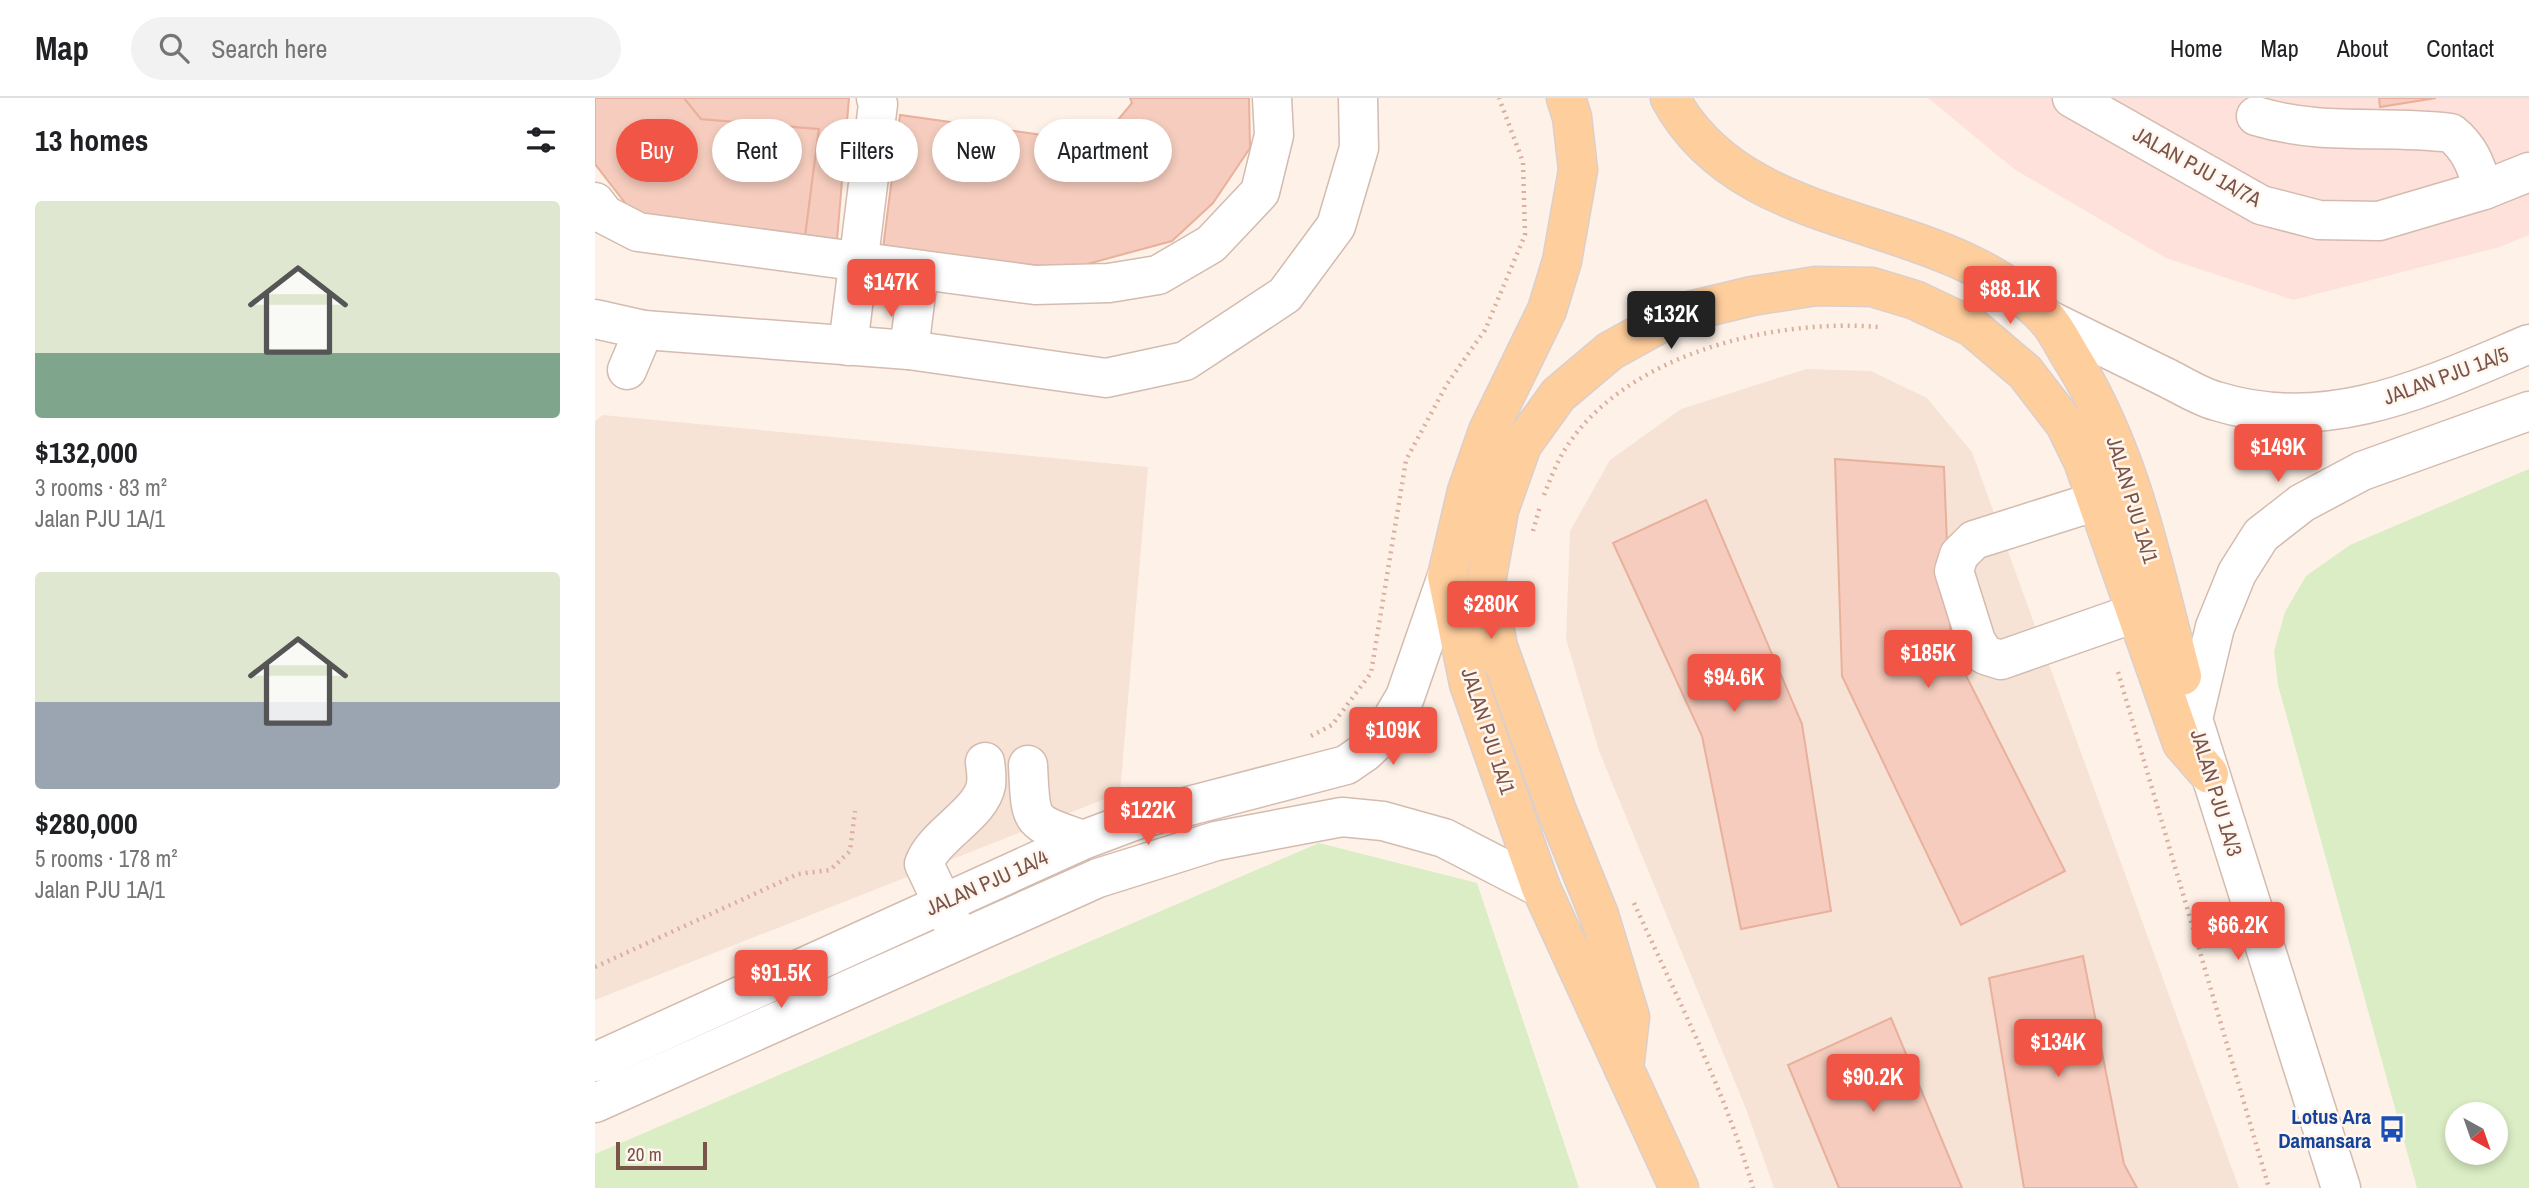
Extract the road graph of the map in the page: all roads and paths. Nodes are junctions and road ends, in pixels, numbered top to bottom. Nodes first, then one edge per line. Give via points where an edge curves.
1 (876, 98) edge
2 (1272, 98) edge
3 (1357, 98) edge
4 (1499, 98) edge
5 (1566, 98) edge
6 (1670, 98) edge
7 (2072, 98) edge
8 (2256, 116) dead end
9 (2529, 172) edge
10 (2484, 190) junction
11 (595, 202) edge
12 (861, 262) junction
13 (919, 270) junction
14 (595, 319) edge
15 (2047, 319) junction
16 (1889, 328) dead end
17 (645, 330) junction
18 (2529, 344) edge
19 (848, 346) junction
20 (909, 350) junction
21 (627, 370) dead end
22 (2529, 411) edge
23 (2097, 501) junction
24 (1531, 537) dead end
25 (1447, 576) junction
26 (2120, 619) junction
27 (2193, 719) junction
28 (1301, 742) dead end
29 (985, 762) dead end
30 (1028, 765) dead end
31 (2209, 774) junction
32 (1199, 805) junction
33 (855, 811) dead end
34 (1083, 841) junction
35 (1216, 841) junction
36 (1541, 888) junction
37 (1629, 894) dead end
38 (942, 903) junction
39 (961, 939) junction
40 (595, 967) edge
41 (595, 1062) edge
42 (1624, 1069) junction
43 (595, 1103) edge
44 (1679, 1188) edge
45 (1753, 1188) edge
46 (2269, 1188) edge
47 (2341, 1188) edge

1 - 12 street
2 - 13 street via 1274,135 1260,192 1211,244 1158,275 1109,283 1035,285
3 - 20 street via 1359,148 1336,226 1285,295 1185,361 1106,378
4 - 28 path via 1523,162 1525,235 1485,330 1447,384 1405,460 1371,673 1332,725
5 - 25 main road, JALAN PJU 1A/1 via 1577,170 1562,261 1548,310 1488,431 1467,491
6 - 15 main road, JALAN PJU 1A/1 via 1705,143 1730,165 1783,196 1976,266 2008,285
7 - 10 street, JALAN PJU 1A/7A via 2261,205 2319,220 2379,221
8 - 10 street via 2329,131 2451,133 2473,157
9 - 10 street, JALAN PJU 1A/7A
11 - 12 street via 605,215 638,232
12 - 13 street
12 - 19 street
13 - 20 street
14 - 17 street
15 - 18 street, JALAN PJU 1A/5 via 2213,401 2264,413 2318,414 2362,406 2420,389
15 - 27 main road, JALAN PJU 1A/1 via 2096,398 2123,458
16 - 24 path via 1844,324 1746,336 1645,376 1601,408 1565,450 1541,499
17 - 19 street
17 - 21 street
19 - 20 street
22 - 27 street via 2362,471 2302,503 2261,535 2237,573 2215,627
23 - 26 main road
23 - 26 street via 1973,540 1959,555 1954,571 1976,641 1985,655 2001,660
23 - 42 main road via 2065,424 2025,372 1972,327 1915,300 1872,287 1816,286 1677,314 1611,351 1558,395 1522,445 1499,510 1486,582 1498,647 1599,915 1630,1017
25 - 32 street, JALAN PJU 1A/4 via 1405,697 1382,736 1365,752 1346,765
25 - 36 main road, JALAN PJU 1A/1 via 1469,684
26 - 31 main road via 2182,743
26 - 46 path
27 - 31 street, JALAN PJU 1A/3
29 - 38 street via 986,787 928,853 924,864
30 - 34 street via 1031,810 1037,819 1044,828
31 - 47 street, JALAN PJU 1A/3
32 - 34 street, JALAN PJU 1A/4 via 1139,818
32 - 35 street
33 - 40 path via 850,851 831,870 798,874
34 - 38 street, JALAN PJU 1A/4
35 - 36 street, JALAN PJU 1A/4 via 1342,817 1383,821 1444,838
35 - 39 street, JALAN PJU 1A/4 via 1098,878
36 - 42 main road, JALAN PJU 1A/1
37 - 45 path via 1690,1028
38 - 39 street
38 - 41 street, JALAN PJU 1A/4
39 - 43 street, JALAN PJU 1A/4
42 - 44 main road, JALAN PJU 1A/1

